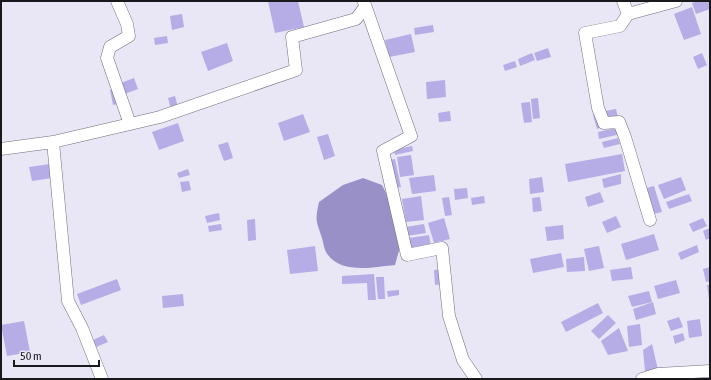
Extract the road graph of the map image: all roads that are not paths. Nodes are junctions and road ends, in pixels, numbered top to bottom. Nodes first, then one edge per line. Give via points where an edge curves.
1 (117, 1) edge
2 (622, 1) edge
3 (676, 1) edge
4 (365, 4) edge
5 (628, 14) junction
6 (130, 124) junction
7 (53, 142) junction
8 (1, 149) edge
9 (650, 220) dead end
10 (710, 371) edge
11 (659, 377) edge
12 (102, 379) edge
13 (476, 379) edge
14 (642, 379) edge

1 - 6 street via 129,36 110,47 107,58
2 - 5 street
3 - 5 street
4 - 6 street via 356,19 292,37 296,70 160,117
4 - 13 street via 411,136 383,151 407,254 442,248 449,316 462,360
5 - 9 street via 620,26 585,32 598,108 604,122 619,122
6 - 7 street
7 - 8 street
7 - 12 street via 68,301 82,328
10 - 11 street
11 - 14 street

